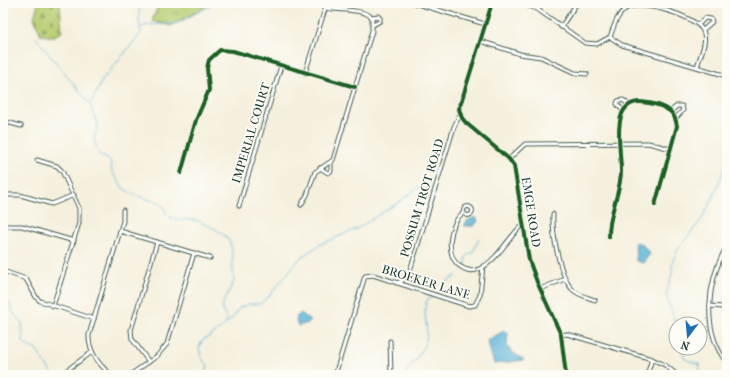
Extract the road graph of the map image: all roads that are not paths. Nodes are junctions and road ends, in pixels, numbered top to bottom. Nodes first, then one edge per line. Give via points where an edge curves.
1 (327, 3) edge
2 (414, 3) edge
3 (492, 3) edge
4 (519, 3) edge
5 (533, 3) edge
6 (577, 3) edge
7 (626, 3) edge
8 (635, 4) edge
9 (532, 7) junction
10 (326, 8) junction
11 (627, 8) junction
12 (372, 17) junction
13 (485, 24) junction
14 (699, 24) junction
15 (373, 26) junction
16 (561, 26) junction
17 (703, 30) junction
18 (610, 36) junction
19 (480, 41) junction
20 (281, 66) junction
21 (696, 67) junction
22 (305, 73) junction
23 (587, 74) dead end
24 (727, 76) edge
25 (355, 87) junction
26 (629, 105) junction
27 (623, 111) junction
28 (670, 111) junction
29 (460, 114) junction
30 (676, 118) junction
31 (3, 121) edge
32 (7, 122) junction
33 (21, 126) dead end
34 (3, 136) edge
35 (620, 143) junction
36 (671, 149) junction
37 (509, 159) junction
38 (37, 160) dead end
39 (330, 163) junction
40 (320, 168) junction
41 (181, 173) dead end
42 (3, 195) edge
43 (74, 195) junction
44 (655, 204) dead end
45 (301, 205) dead end
46 (239, 206) dead end
47 (123, 210) dead end
48 (463, 213) dead end
49 (554, 214) dead end
50 (522, 225) junction
51 (3, 226) edge
52 (120, 231) junction
53 (609, 237) dead end
54 (74, 241) junction
55 (157, 242) junction
56 (727, 246) edge
57 (194, 253) junction
58 (722, 257) junction
59 (210, 258) dead end
60 (727, 258) edge
61 (484, 266) junction
62 (3, 271) edge
63 (565, 278) junction
64 (397, 283) junction
65 (540, 289) junction
66 (595, 300) dead end
67 (727, 304) edge
68 (53, 306) junction
69 (710, 306) junction
70 (723, 307) junction
71 (727, 310) edge
72 (94, 319) junction
73 (561, 335) junction
74 (390, 341) dead end
75 (92, 352) junction
76 (652, 359) junction
77 (148, 362) junction
78 (727, 363) edge
79 (67, 370) dead end
80 (113, 375) edge
81 (130, 375) edge
82 (335, 375) edge
83 (391, 375) edge
84 (566, 375) edge
85 (647, 375) edge
86 (677, 375) edge

1 - 10 street
2 - 13 street
3 - 13 street
4 - 9 street
5 - 9 street
6 - 16 street
7 - 11 street
8 - 11 street
8 - 14 street via 691,18
9 - 16 street
10 - 12 street via 365,12
10 - 22 street
11 - 18 street via 618,17
12 - 15 street
12 - 15 street via 378,16 380,20
13 - 19 street
14 - 17 street
14 - 17 street via 705,18 711,19 712,22
15 - 25 street
16 - 18 street via 585,43 601,43
17 - 21 street via 704,42
18 - 21 street via 622,45
19 - 23 street via 520,54 541,57 575,73
19 - 29 street via 459,109
20 - 22 street
20 - 41 street via 233,51 220,50 211,57 206,68 209,90 196,120
20 - 46 street, IMPERIAL COURT
21 - 24 street
22 - 25 street
25 - 39 street via 336,153
26 - 27 street
26 - 27 street via 623,100 618,101
26 - 28 street via 642,102
27 - 35 street
28 - 30 street
28 - 30 street via 682,106 684,110
29 - 37 street via 466,123
29 - 64 street, POSSUM TROT ROAD via 409,274
30 - 36 street via 677,131
31 - 32 street
32 - 33 street
32 - 34 street
35 - 36 street via 648,143
35 - 37 street via 525,144
35 - 53 street via 620,184
36 - 44 street
37 - 50 street, EMGE ROAD via 515,172
38 - 43 street via 58,166
39 - 40 street
39 - 40 street via 331,171 328,173
40 - 45 street via 313,175 308,195
42 - 43 street via 20,195 52,204
43 - 54 street via 80,215
47 - 52 street
48 - 61 street via 454,229 450,254 454,262 465,270 474,271
49 - 63 street via 553,227
50 - 61 street
50 - 65 street, EMGE ROAD via 529,260
51 - 54 street via 22,226
52 - 55 street
52 - 72 street
54 - 68 street
55 - 57 street
55 - 77 street via 131,330 132,339
56 - 58 street
57 - 59 street
57 - 77 street via 167,344 163,351
58 - 60 street
58 - 69 street via 714,280
61 - 64 street, BROEKER LANE via 480,295 475,305 469,306
62 - 68 street via 26,279 38,300
63 - 65 street
63 - 66 street via 577,294
64 - 82 street, BROEKER LANE via 369,274 365,276
65 - 73 street, EMGE ROAD
67 - 70 street
68 - 72 street
69 - 70 street
69 - 78 street via 710,324 714,340
70 - 71 street
72 - 75 street via 89,335
73 - 76 street via 567,334
73 - 84 street, EMGE ROAD
74 - 83 street
75 - 79 street
75 - 80 street
76 - 85 street
76 - 86 street
77 - 81 street

